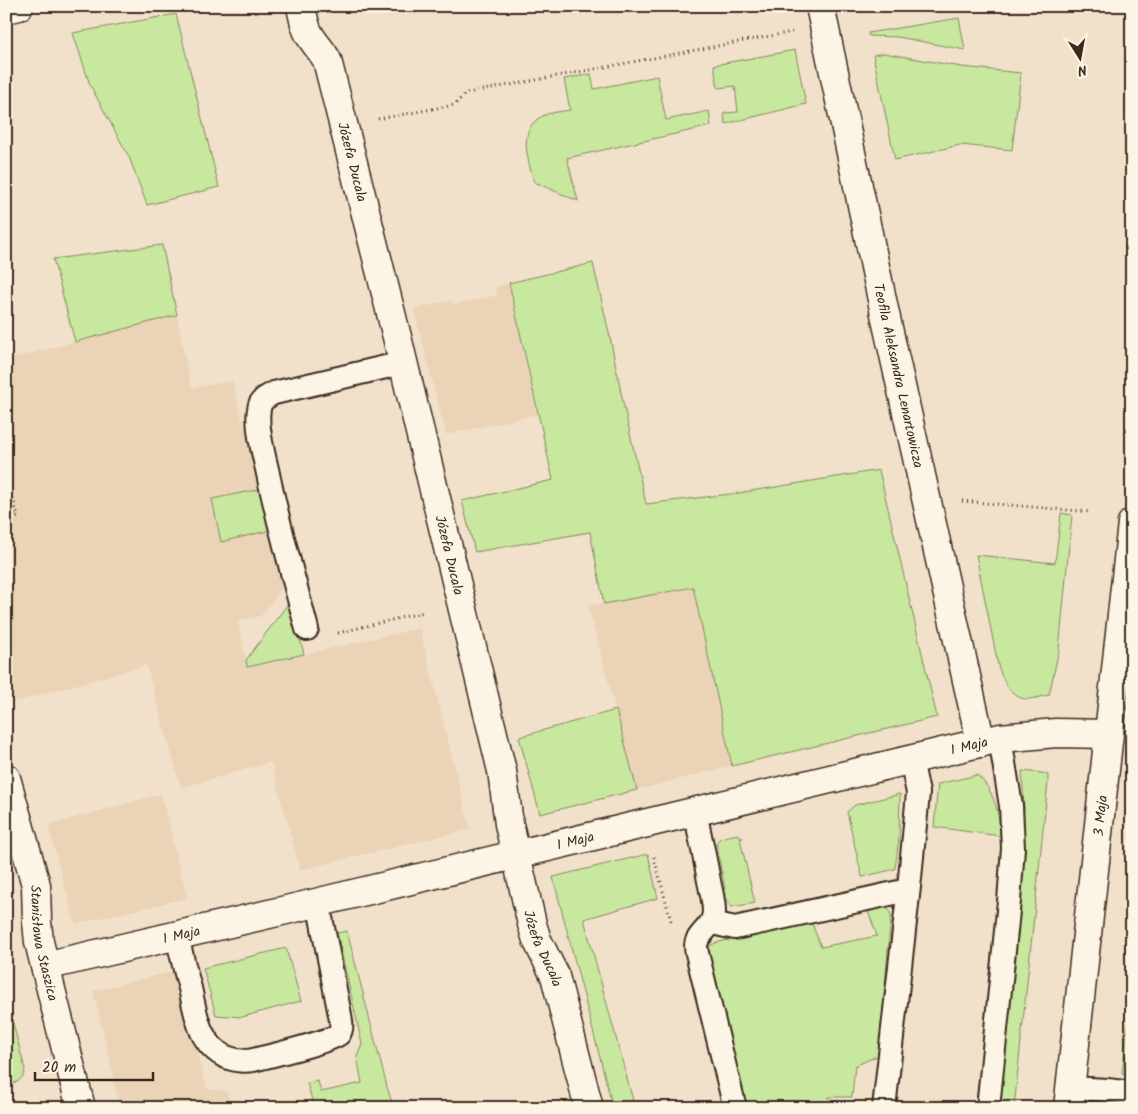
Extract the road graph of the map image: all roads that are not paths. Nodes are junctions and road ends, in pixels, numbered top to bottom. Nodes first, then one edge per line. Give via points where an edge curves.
1 (19, 6) edge
2 (301, 6) edge
3 (820, 6) edge
4 (6, 9) edge
5 (403, 363) junction
6 (1132, 523) edge
7 (306, 629) dead end
8 (1108, 734) junction
9 (990, 740) junction
10 (911, 760) junction
11 (6, 778) edge
12 (695, 812) junction
13 (516, 854) junction
14 (908, 890) junction
15 (318, 902) junction
16 (712, 920) junction
17 (177, 935) junction
18 (45, 966) junction
19 (1132, 1093) edge
20 (1070, 1098) edge
21 (81, 1108) edge
22 (589, 1108) edge
23 (735, 1108) edge
24 (884, 1108) edge
25 (988, 1108) edge

1 - 4 street
2 - 5 street, Józefa Ducala via 308,33 327,60
3 - 9 street, Teofila Aleksandra Lenartowicza via 888,328
5 - 7 lane via 274,393 260,405 260,432 266,467
5 - 13 street, Józefa Ducala via 502,772
6 - 8 street, 3 Maja
8 - 9 street, 1 Maja via 1056,733
8 - 20 street, 3 Maja
9 - 10 street, 1 Maja
9 - 25 lane via 1011,806 1014,848
10 - 12 street, 1 Maja
10 - 14 lane via 918,793
11 - 18 street, Stanisława Staszica via 36,885 39,942
12 - 13 street, 1 Maja
12 - 16 lane via 713,903
13 - 15 street, 1 Maja
13 - 22 street, Józefa Ducala via 534,932 555,976
14 - 16 lane via 735,928
14 - 24 lane
15 - 17 street, 1 Maja
15 - 17 lane via 341,1028 338,1034 327,1040 253,1060 242,1062 220,1054 203,1036
16 - 23 lane via 696,946
17 - 18 street, 1 Maja
18 - 21 street, Stanisława Staszica
19 - 20 lane via 1107,1090

